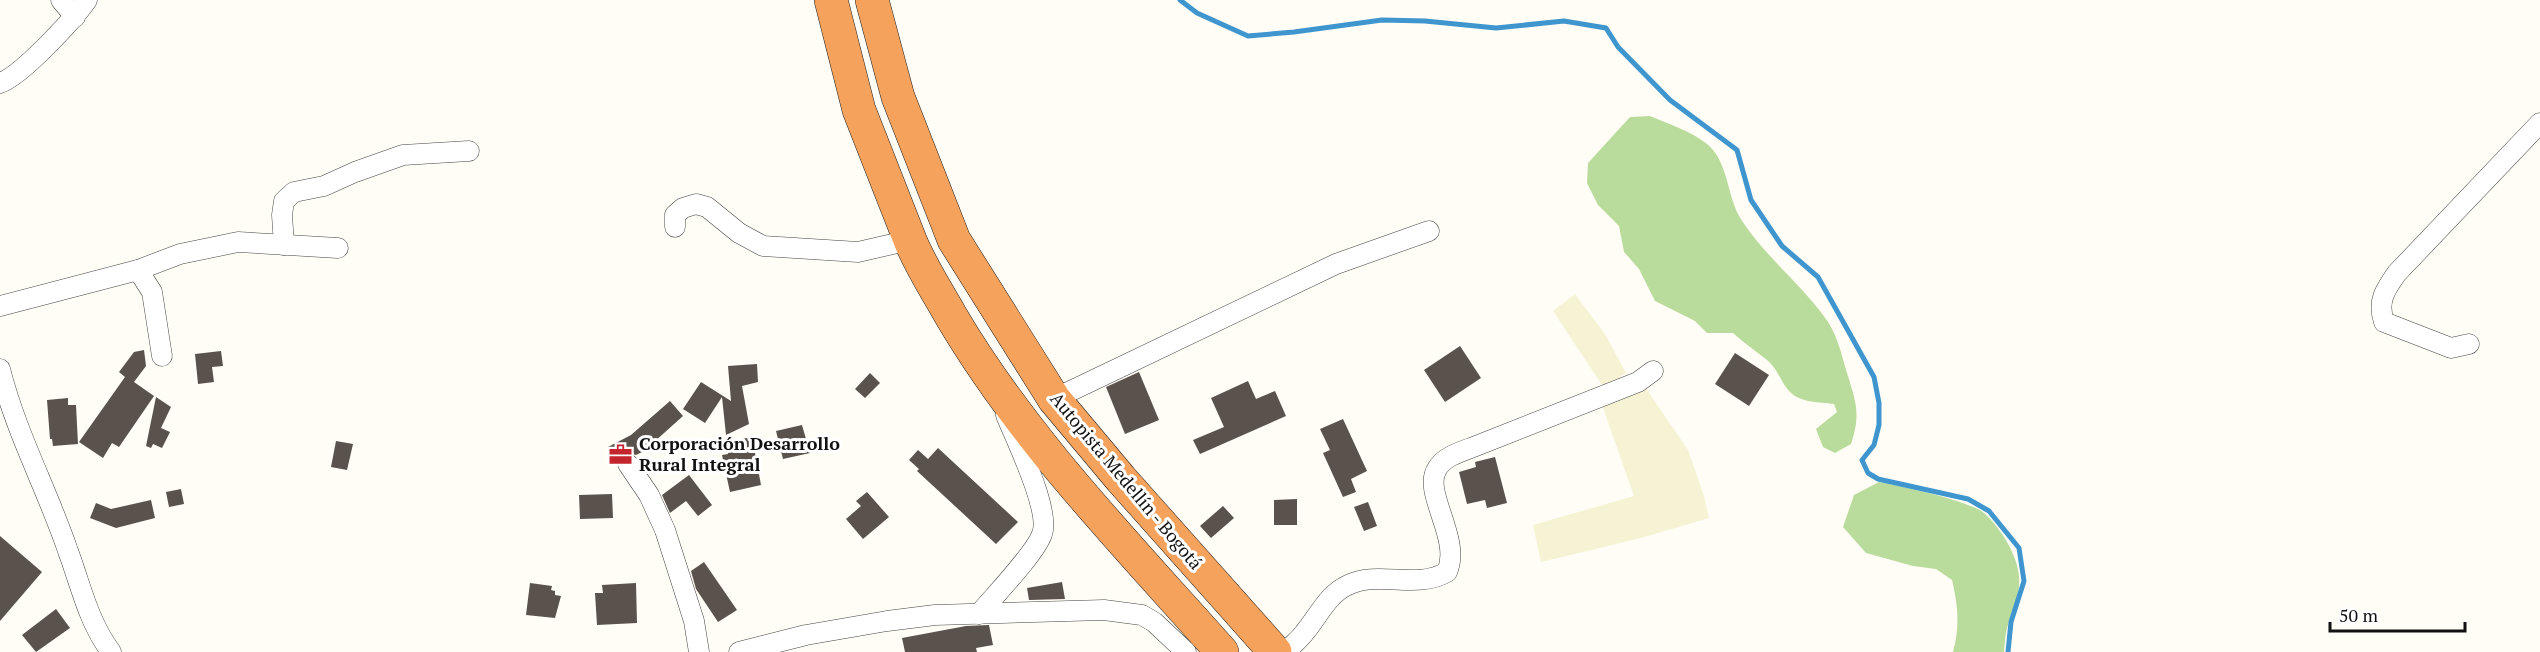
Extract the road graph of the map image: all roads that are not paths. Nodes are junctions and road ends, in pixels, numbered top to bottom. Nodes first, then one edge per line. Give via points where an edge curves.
1 (61, 0) edge
2 (87, 0) edge
3 (831, 0) edge
4 (872, 0) edge
5 (75, 17) junction
6 (0, 83) edge
7 (2540, 123) edge
8 (469, 151) dead end
9 (675, 227) dead end
10 (1429, 231) dead end
11 (910, 240) junction
12 (284, 245) junction
13 (338, 248) dead end
14 (138, 270) junction
15 (0, 306) edge
16 (2469, 344) dead end
17 (162, 356) dead end
18 (0, 369) edge
19 (1653, 371) dead end
20 (997, 388) junction
21 (1054, 399) junction
22 (628, 464) dead end
23 (979, 614) junction
24 (111, 652) edge
25 (699, 652) edge
26 (739, 652) edge
27 (1186, 652) edge
28 (1222, 652) edge
29 (1275, 652) edge
30 (1286, 652) edge

1 - 5 street
2 - 5 street
3 - 11 highway via 860,110
4 - 21 highway, Autopista Medellín - Bogotá via 898,97 954,240
5 - 6 street
7 - 16 street via 2397,273 2383,293 2380,309 2384,322 2451,348
8 - 12 street via 403,155 324,186 294,192 284,201
9 - 11 street via 675,215 696,204 707,207 739,233 763,246 858,252
10 - 21 street via 1336,264
11 - 20 highway via 970,349
12 - 13 street
12 - 14 street via 238,242 180,254
14 - 15 street
14 - 17 street via 152,292
18 - 24 street via 9,403 69,552 79,589
19 - 30 street via 1638,382 1440,464 1435,470 1434,488 1451,548 1448,572 1431,579 1363,580 1350,584 1330,598
20 - 23 street via 1045,526 1034,548
20 - 28 highway via 1061,468
21 - 29 highway, Autopista Medellín - Bogotá
22 - 25 street via 649,495 665,530 694,621
23 - 26 street via 864,624
23 - 27 street via 1125,611 1154,622

